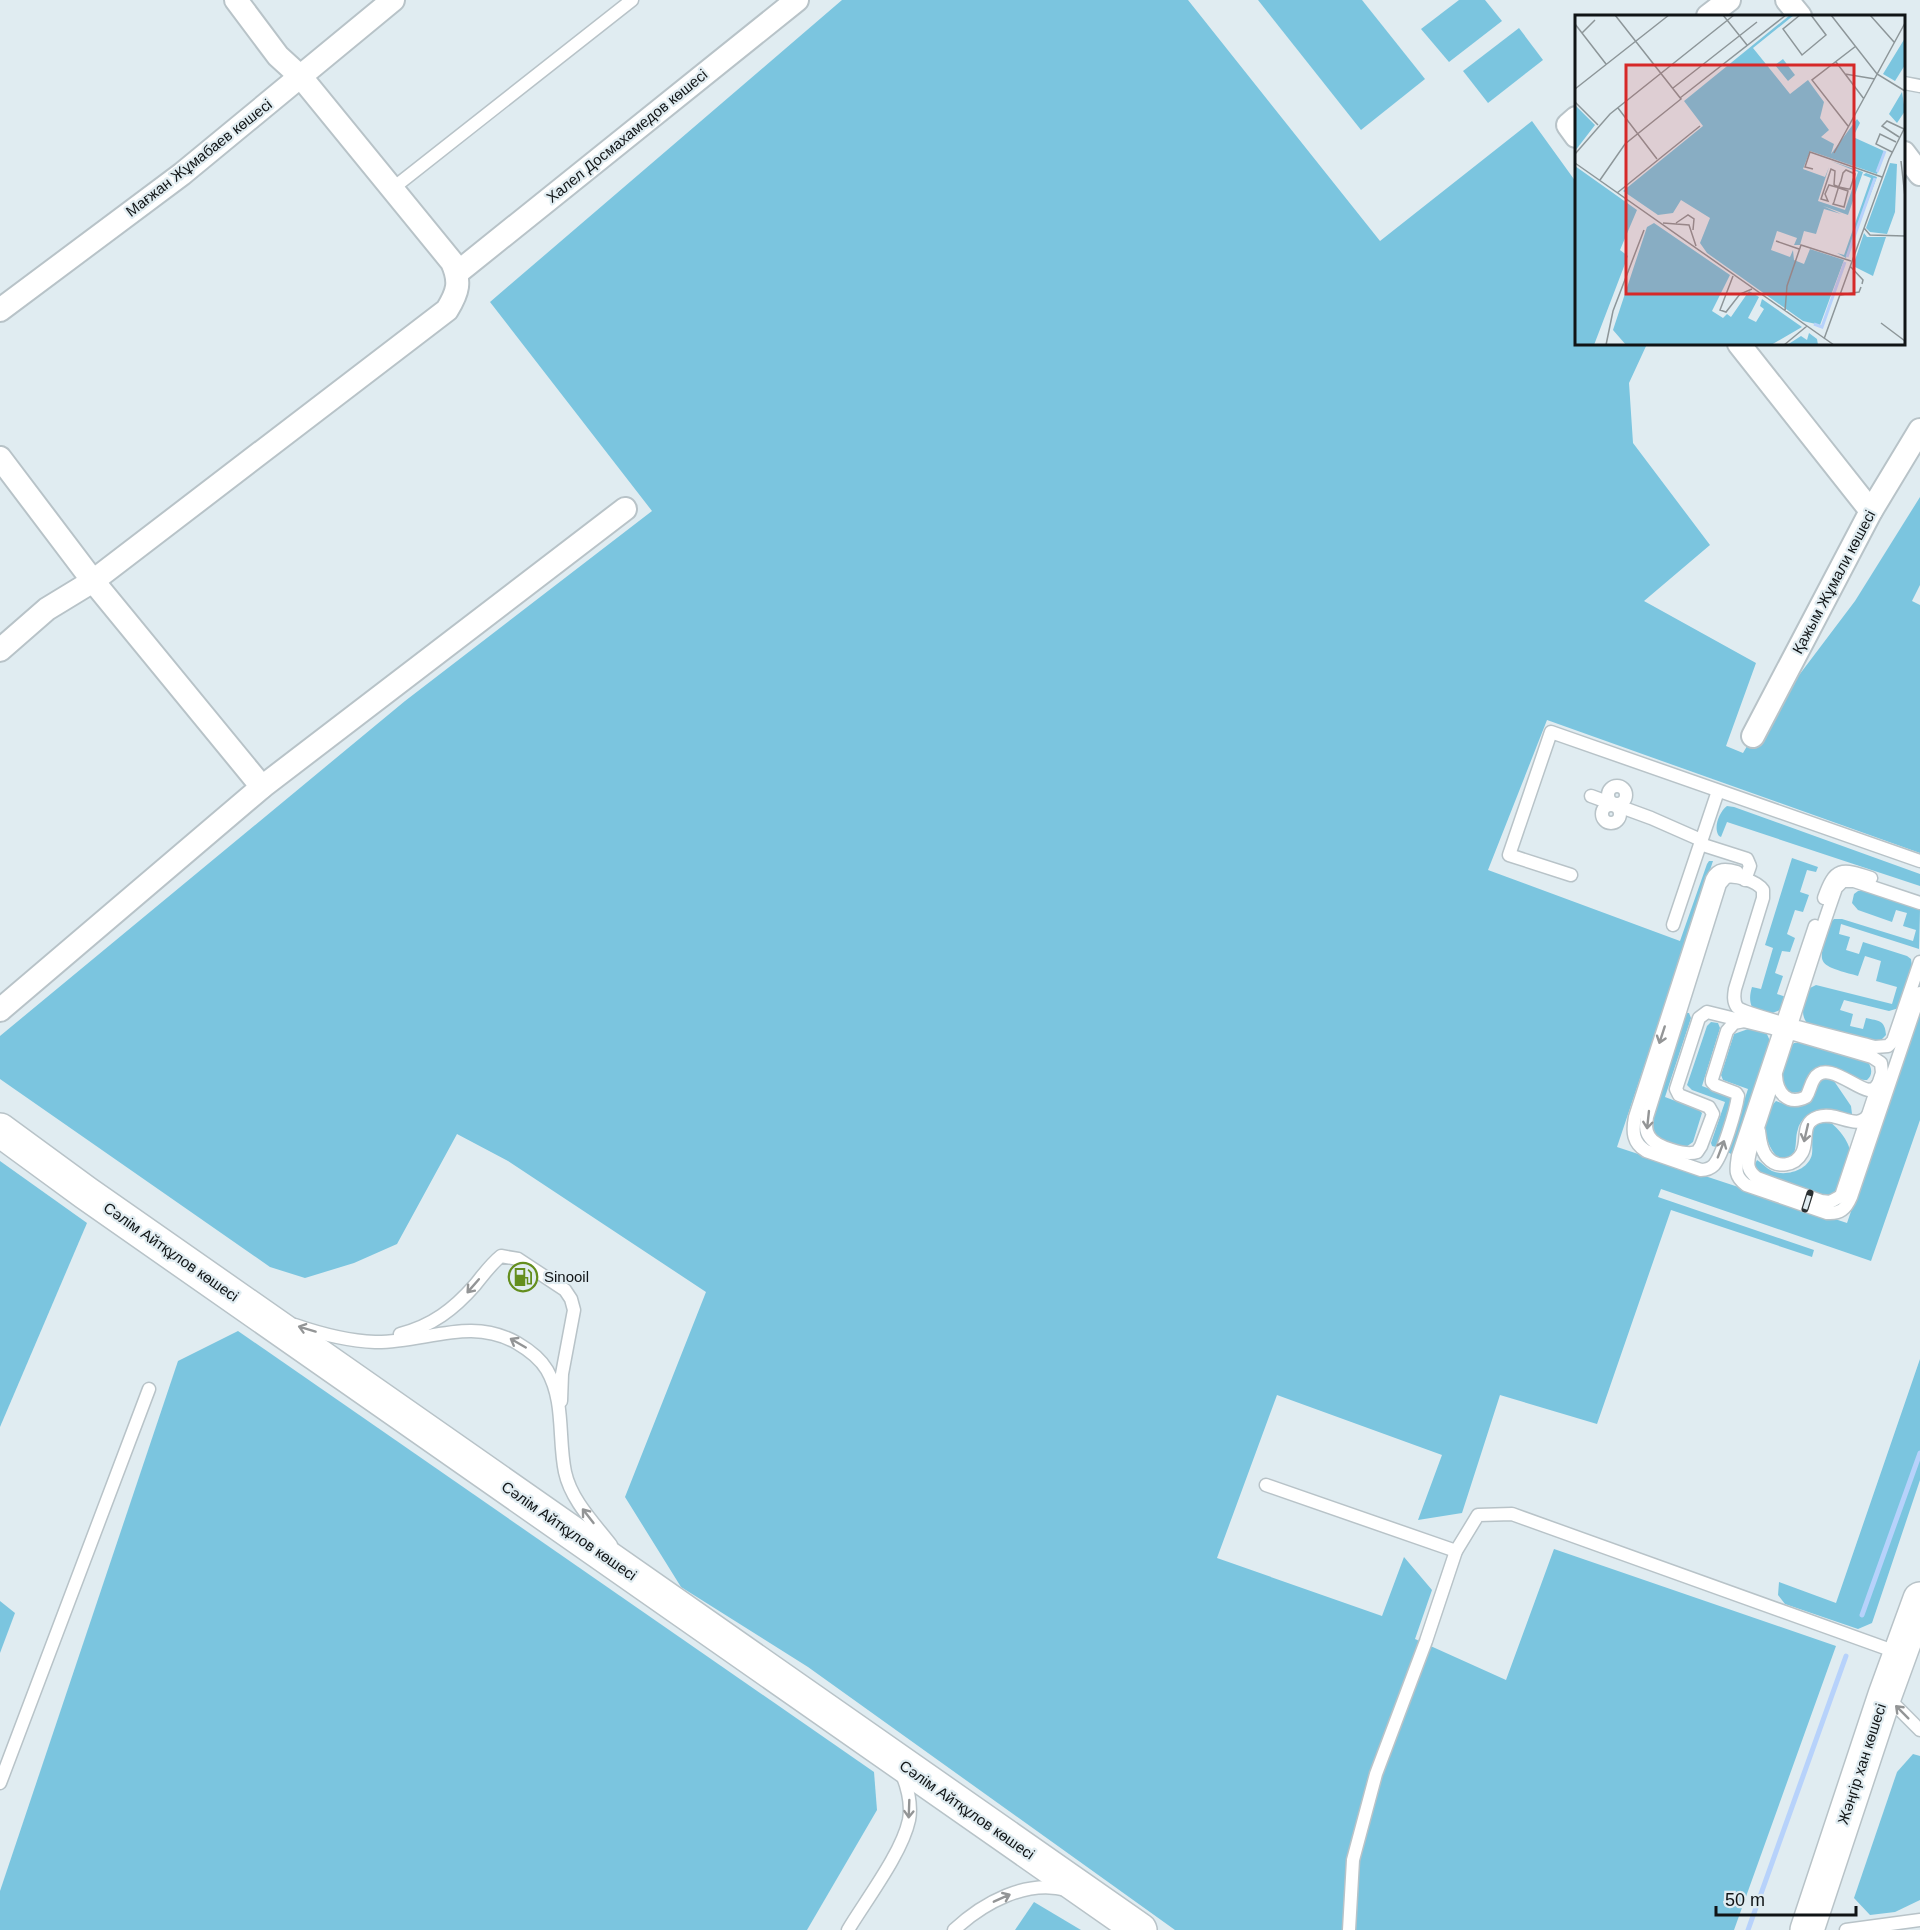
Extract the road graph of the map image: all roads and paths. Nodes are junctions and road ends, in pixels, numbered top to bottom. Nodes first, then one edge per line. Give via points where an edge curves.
1 (236, 0) edge
2 (393, 0) edge
3 (633, 0) edge
4 (797, 0) edge
5 (1729, 0) edge
6 (1787, 0) edge
7 (1708, 15) edge
8 (1799, 15) edge
9 (301, 77) junction
10 (1905, 83) edge
11 (1920, 86) edge
12 (1575, 119) edge
13 (1575, 135) edge
14 (1905, 154) edge
15 (1920, 174) edge
16 (392, 189) junction
17 (457, 273) junction
18 (0, 310) edge
19 (1740, 345) edge
20 (1920, 430) edge
21 (0, 458) edge
22 (625, 509) dead end
23 (1871, 511) junction
24 (93, 581) junction
25 (0, 650) edge
26 (1753, 736) dead end
27 (262, 787) junction
28 (1718, 791) junction
29 (1591, 796) dead end
30 (1701, 842) junction
31 (1920, 861) edge
32 (1572, 875) dead end
33 (1745, 878) junction
34 (1920, 895) edge
35 (1920, 903) edge
36 (1673, 925) dead end
37 (1920, 962) edge
38 (1920, 993) edge
39 (0, 1010) edge
40 (1747, 1017) junction
41 (1785, 1027) junction
42 (1777, 1069) junction
43 (1879, 1082) junction
44 (1869, 1113) junction
45 (1759, 1123) junction
46 (0, 1131) edge
47 (238, 1299) junction
48 (337, 1338) junction
49 (148, 1389) dead end
50 (560, 1411) junction
51 (1266, 1485) dead end
52 (1456, 1551) junction
53 (638, 1579) junction
54 (1920, 1599) edge
55 (1900, 1653) junction
56 (1885, 1695) junction
57 (1920, 1730) edge
58 (890, 1755) junction
59 (0, 1783) edge
60 (1103, 1905) junction
61 (1920, 1920) edge
62 (848, 1930) edge
63 (954, 1930) edge
64 (1140, 1930) edge
65 (1349, 1930) edge
66 (1807, 1930) edge
67 (1846, 1930) edge

1 - 9 street via 278,56
2 - 9 street, Мағжан Жұмабаев көшесі
3 - 16 lane
4 - 17 street, Халел Досмахамедов көшесі
5 - 7 street
6 - 8 street
9 - 16 street
9 - 18 street, Мағжан Жұмабаев көшесі via 182,174
10 - 11 lane
12 - 13 street via 1568,125
14 - 15 street
16 - 17 street
17 - 24 street via 455,296 447,310
19 - 23 street
20 - 23 street, Қажым Жұмали көшесі
21 - 24 street
22 - 27 street
23 - 26 street, Қажым Жұмали көшесі
24 - 25 street via 47,609
24 - 27 street
27 - 39 street
28 - 30 lane
28 - 31 lane
28 - 32 lane via 1551,732 1509,855
29 - 30 lane
30 - 33 lane via 1748,860
30 - 36 lane
33 - 40 lane via 1767,883 1772,895 1741,995
33 -> 40 lane via 1730,876 1720,884 1647,1117 1647,1132 1656,1143 1686,1154 1697,1152 1712,1110 1679,1095 1676,1089 1699,1018 1710,1012
33 -> 40 lane via 1723,869 1712,879 1635,1117 1634,1135 1639,1147 1701,1170 1715,1163 1738,1096 1715,1085 1712,1079 1727,1031
34 - 41 lane via 1852,871 1834,876
35 - 41 lane via 1854,881 1839,884
37 - 41 lane via 1888,1046 1875,1047
38 - 41 lane via 1851,1197 1845,1208 1835,1213 1746,1185 1737,1173 1738,1156
40 - 41 lane
41 - 42 lane
41 - 43 lane via 1877,1059 1882,1068
42 - 43 lane via 1779,1090 1791,1100 1806,1097 1821,1073 1832,1073 1868,1090
42 - 45 lane
43 - 44 lane
44 -> 45 lane via 1857,1123 1834,1115 1813,1119 1806,1129 1803,1152 1785,1165 1772,1162 1764,1152
44 - 45 lane via 1844,1192 1830,1202 1757,1178 1750,1172 1748,1160
46 - 47 main road, Сәлім Айтқұлов көшесі
48 -> 47 lane via 297,1326
47 - 53 main road, Сәлім Айтқұлов көшесі
50 -> 48 lane via 547,1370 531,1351 503,1335 471,1330 375,1342
50 -> 48 lane via 562,1374 574,1310 571,1299 565,1290 509,1256 501,1256 438,1320 402,1334
49 - 59 lane
53 -> 50 lane via 577,1501 565,1475
51 - 52 lane
52 - 55 lane via 1478,1515 1512,1514
52 - 65 lane via 1376,1774 1353,1860
53 - 58 main road, Сәлім Айтқұлов көшесі
54 - 55 main road, Жәңгір хан көшесі
55 - 56 main road, Жәңгір хан көшесі
57 -> 56 lane
56 - 66 main road, Жәңгір хан көшесі
58 - 60 main road, Сәлім Айтқұлов көшесі
58 -> 62 lane via 907,1786 908,1821 897,1850
63 -> 60 lane via 992,1903 1030,1889 1060,1888
60 - 64 main road, Сәлім Айтқұлов көшесі
61 - 67 lane

